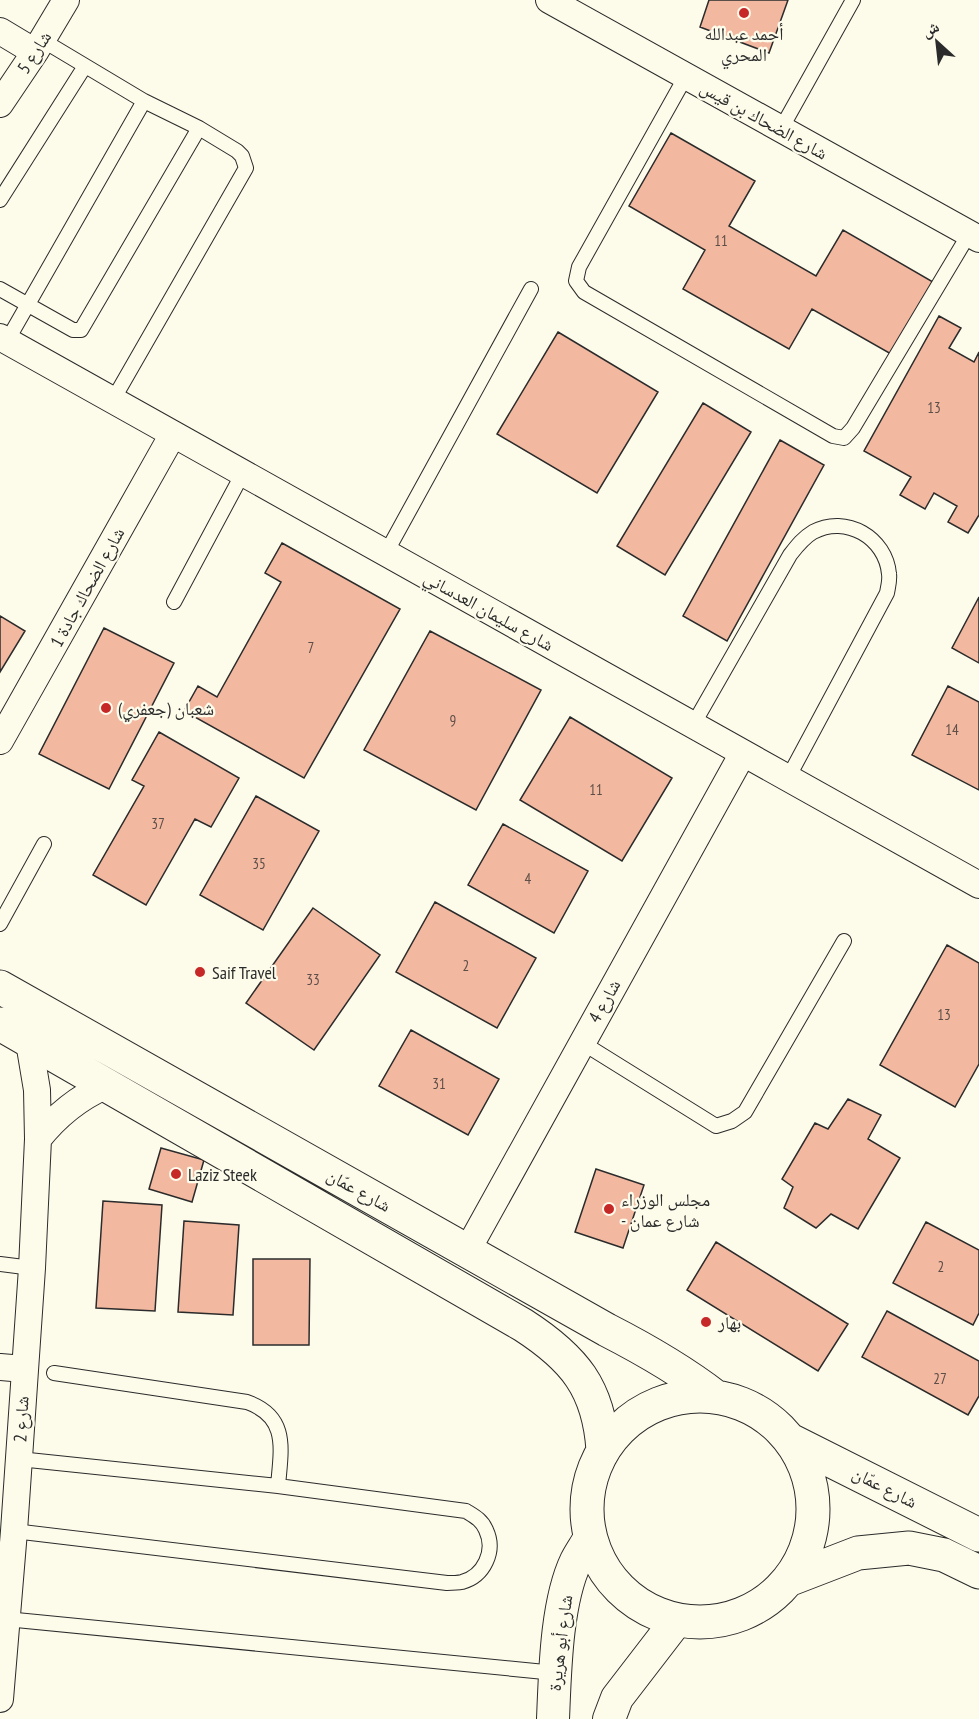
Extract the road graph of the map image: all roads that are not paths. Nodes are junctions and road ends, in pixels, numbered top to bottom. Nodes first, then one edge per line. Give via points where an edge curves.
1 (66, 0) edge
2 (549, 0) edge
3 (853, 0) edge
4 (0, 31) edge
5 (39, 46) junction
6 (85, 66) junction
7 (686, 76) junction
8 (144, 101) junction
9 (0, 104) edge
10 (199, 128) junction
11 (781, 129) junction
12 (0, 200) edge
13 (974, 236) edge
14 (531, 289) dead end
15 (0, 290) edge
16 (27, 305) junction
17 (3, 339) edge
18 (113, 400) junction
19 (173, 434) junction
20 (243, 473) junction
21 (386, 553) junction
22 (174, 602) dead end
23 (693, 725) junction
24 (0, 741) edge
25 (743, 753) junction
26 (788, 778) junction
27 (44, 844) dead end
28 (979, 885) edge
29 (0, 924) edge
30 (844, 941) dead end
31 (0, 987) edge
32 (0, 1024) edge
33 (29, 1042) junction
34 (581, 1042) junction
35 (105, 1086) junction
36 (38, 1139) junction
37 (467, 1251) junction
38 (0, 1264) edge
39 (32, 1268) junction
40 (12, 1368) edge
41 (54, 1373) dead end
42 (716, 1397) junction
43 (790, 1440) junction
44 (603, 1450) junction
45 (19, 1459) junction
46 (278, 1486) junction
47 (976, 1526) edge
48 (14, 1531) junction
49 (590, 1537) junction
50 (979, 1572) edge
51 (788, 1580) junction
52 (6, 1619) junction
53 (677, 1620) junction
54 (555, 1673) junction
55 (0, 1699) edge
56 (553, 1719) edge
57 (609, 1719) edge

1 - 5 street, شارع 5
2 - 7 street, شارع الضحاك بن قيس
3 - 11 lane
4 - 5 street
5 - 6 lane
5 - 9 street, شارع 5
6 - 8 lane
6 - 12 lane
7 - 11 street, شارع الضحاك بن قيس
7 - 13 lane via 579,267 576,281 584,292 833,436 844,438 853,428
8 - 10 lane
8 - 16 lane
10 - 16 lane via 81,330 73,330
10 - 18 lane via 237,151 246,168
11 - 13 street, شارع الضحاك بن قيس
14 - 21 lane
15 - 16 lane
16 - 17 lane
17 - 18 street, شارع سليمان العدساني
18 - 19 street, شارع سليمان العدساني
19 - 20 street, شارع سليمان العدساني
19 - 24 street, شارع الضحاك جادة 1
20 - 21 street, شارع سليمان العدساني
20 - 22 lane
21 - 23 street, شارع سليمان العدساني
23 - 25 street, شارع سليمان العدساني
23 - 26 lane via 801,541 831,526 849,526 865,533 878,544 886,560 890,576 887,593
25 - 26 street, شارع سليمان العدساني
25 - 34 street, شارع 4
26 - 28 street, شارع سليمان العدساني
27 - 29 lane
30 - 34 lane via 745,1112 732,1121 716,1126
31 - 37 main road, شارع عمّان
32 - 33 main road, شارع عمّان
33 - 35 main road, شارع عمّان
33 - 36 street, شارع 2 via 37,1090
34 - 37 street, شارع 4
35 - 36 street via 75,1102
35 - 44 main road, شارع عمّان via 544,1339 568,1361 587,1388 602,1429
36 - 39 street, شارع 2
37 - 42 main road, شارع عمّان via 666,1361
38 - 39 lane
39 - 40 street, شارع 2
40 - 45 street, شارع 2
41 - 46 lane via 257,1406 273,1419 281,1439
42 - 43 main road via 744,1404 769,1419
42 - 44 main road via 689,1396 664,1402 640,1414
43 - 47 main road, شارع عمّان
43 - 51 main road via 803,1461 814,1510 802,1559
44 - 49 main road via 588,1493
45 - 46 lane
45 - 48 street, شارع 2
46 - 48 lane via 466,1511 486,1528 489,1555 484,1568 474,1577 447,1583
48 - 52 street, شارع 2
49 - 53 main road via 614,1582 653,1612
49 - 54 street, شارع أبو هريرة via 576,1561 562,1605
50 - 51 main road via 945,1555 909,1548 858,1553
51 - 53 main road via 749,1611 702,1622
52 - 54 lane
52 - 55 street, شارع 2
53 - 57 street via 617,1698
54 - 56 street, شارع أبو هريرة

